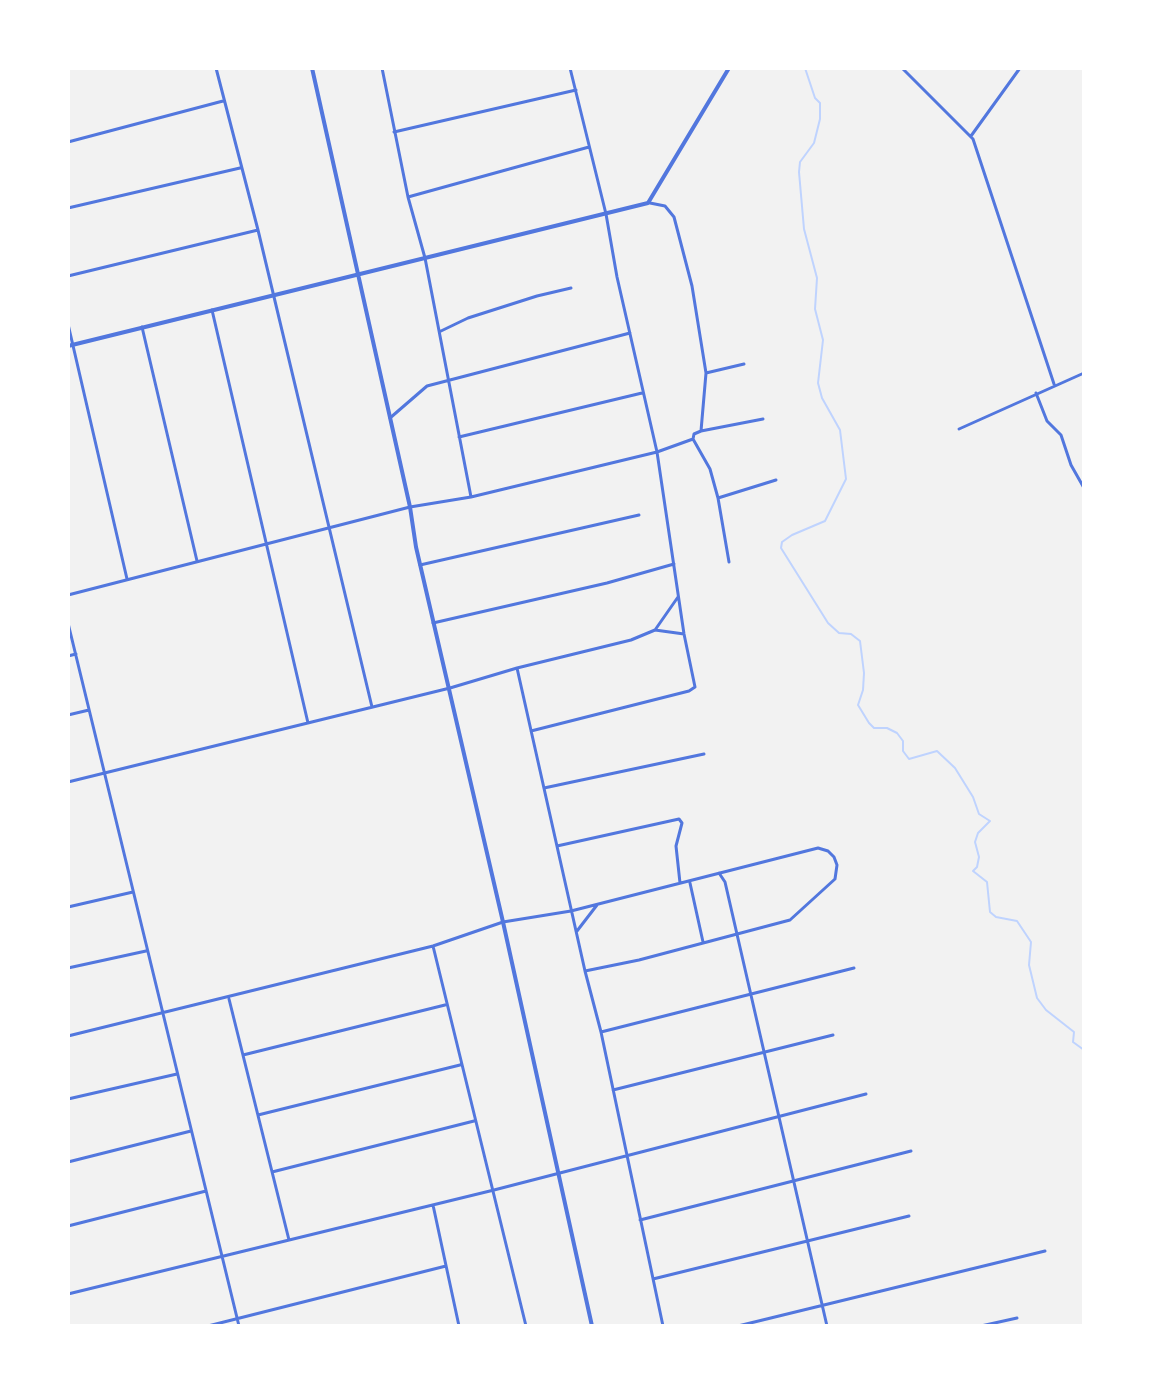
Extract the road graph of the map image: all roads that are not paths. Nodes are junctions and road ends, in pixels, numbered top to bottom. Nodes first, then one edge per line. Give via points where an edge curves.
1 (216, 68) edge
2 (312, 68) edge
3 (382, 68) edge
4 (570, 68) edge
5 (729, 68) edge
6 (902, 68) edge
7 (1020, 68) edge
8 (576, 90) junction
9 (224, 100) junction
10 (394, 132) junction
11 (971, 136) junction
12 (68, 142) edge
13 (590, 147) junction
14 (241, 168) junction
15 (408, 197) junction
16 (648, 203) junction
17 (68, 208) edge
18 (606, 214) junction
19 (258, 230) junction
20 (425, 258) junction
21 (357, 273) junction
22 (68, 276) edge
23 (571, 288) dead end
24 (274, 294) junction
25 (212, 310) junction
26 (68, 324) edge
27 (142, 327) junction
28 (441, 331) junction
29 (630, 333) junction
30 (70, 345) edge
31 (744, 364) dead end
32 (706, 373) junction
33 (1084, 373) edge
34 (449, 380) junction
35 (1054, 384) junction
36 (644, 392) junction
37 (1036, 393) junction
38 (390, 418) junction
39 (763, 419) dead end
40 (959, 429) dead end
41 (701, 431) junction
42 (459, 437) junction
43 (693, 439) junction
44 (657, 452) junction
45 (776, 480) dead end
46 (1084, 488) edge
47 (471, 497) junction
48 (718, 498) junction
49 (410, 507) junction
50 (639, 515) dead end
51 (330, 527) junction
52 (266, 544) junction
53 (197, 561) junction
54 (729, 562) dead end
55 (675, 564) junction
56 (420, 565) junction
57 (127, 579) junction
58 (68, 595) edge
59 (680, 596) junction
60 (68, 623) edge
61 (433, 623) junction
62 (655, 630) junction
63 (684, 634) junction
64 (76, 654) junction
65 (68, 656) edge
66 (517, 668) junction
67 (450, 688) junction
68 (372, 707) junction
69 (89, 710) junction
70 (68, 715) edge
71 (308, 723) junction
72 (531, 731) junction
73 (704, 754) dead end
74 (105, 773) junction
75 (68, 782) edge
76 (544, 788) junction
77 (557, 846) junction
78 (719, 873) junction
79 (690, 882) junction
80 (680, 885) junction
81 (133, 892) junction
82 (597, 905) junction
83 (68, 907) edge
84 (571, 911) junction
85 (503, 922) junction
86 (576, 933) junction
87 (736, 934) junction
88 (703, 942) junction
89 (433, 946) junction
90 (148, 950) junction
91 (68, 968) edge
92 (854, 968) dead end
93 (585, 971) junction
94 (751, 993) junction
95 (228, 998) junction
96 (446, 1005) junction
97 (163, 1013) junction
98 (601, 1032) junction
99 (833, 1035) dead end
100 (68, 1036) edge
101 (763, 1053) junction
102 (243, 1055) junction
103 (461, 1065) junction
104 (178, 1074) junction
105 (613, 1090) junction
106 (866, 1094) dead end
107 (68, 1099) edge
108 (258, 1115) junction
109 (779, 1117) junction
110 (474, 1121) junction
111 (191, 1131) junction
112 (911, 1151) dead end
113 (627, 1155) junction
114 (68, 1162) edge
115 (272, 1172) junction
116 (560, 1173) junction
117 (793, 1181) junction
118 (494, 1190) junction
119 (206, 1191) junction
120 (433, 1205) junction
121 (909, 1216) dead end
122 (640, 1220) junction
123 (68, 1226) edge
124 (289, 1240) junction
125 (808, 1241) junction
126 (1045, 1251) dead end
127 (222, 1257) junction
128 (446, 1266) junction
129 (653, 1279) junction
130 (68, 1294) edge
131 (822, 1306) junction
132 (1017, 1318) dead end
133 (237, 1319) junction
134 (208, 1326) edge
135 (239, 1326) edge
136 (459, 1326) edge
137 (526, 1326) edge
138 (592, 1326) edge
139 (663, 1326) edge
140 (738, 1326) edge
141 (827, 1326) edge
142 (981, 1326) edge

1 - 9 street
2 - 21 street
3 - 10 street
4 - 8 street
5 - 16 street
6 - 11 street
7 - 11 street
8 - 10 street
8 - 13 street
9 - 12 street
9 - 14 street
10 - 15 street
11 - 35 street
13 - 15 street
13 - 18 street
14 - 17 street
14 - 19 street
15 - 20 street
16 - 18 street
16 - 32 street via 665,206 674,217
18 - 20 street
18 - 29 street
19 - 22 street
19 - 24 street
20 - 21 street
20 - 28 street
21 - 24 street
21 - 38 street
23 - 28 street
24 - 25 street
24 - 51 street
25 - 27 street
25 - 52 street
26 - 30 street
27 - 30 street
27 - 53 street
28 - 34 street
29 - 34 street
29 - 36 street
30 - 57 street
31 - 32 street
32 - 41 street
33 - 35 street
34 - 38 street via 427,386
34 - 42 street
35 - 37 street
36 - 42 street
36 - 44 street
37 - 40 street
37 - 46 street
38 - 49 street
39 - 41 street
41 - 43 street
42 - 47 street
43 - 44 street
43 - 48 street
44 - 47 street
44 - 55 street
45 - 48 street
47 - 49 street
48 - 54 street
49 - 51 street
49 - 56 street
50 - 56 street
51 - 52 street
51 - 68 street
52 - 53 street
52 - 71 street
53 - 57 street
55 - 59 street
55 - 61 street
56 - 61 street
57 - 58 street
59 - 62 street
59 - 63 street
60 - 64 street
61 - 67 street
62 - 63 street
62 - 66 street
63 - 72 street via 693,690
64 - 65 street
64 - 69 street
66 - 67 street
66 - 72 street
67 - 68 street
67 - 85 street
68 - 71 street
69 - 70 street
69 - 74 street
71 - 74 street
72 - 76 street
73 - 76 street
74 - 75 street
74 - 81 street
76 - 77 street
77 - 80 street via 679,819
77 - 84 street
78 - 79 street
78 - 87 street
78 - 87 street via 818,848 828,851 837,865 835,879 796,916
79 - 80 street
79 - 88 street
80 - 82 street
81 - 83 street
81 - 90 street
82 - 84 street
82 - 86 street
84 - 85 street
84 - 86 street
85 - 89 street
85 - 116 street
86 - 93 street
87 - 88 street
87 - 94 street
88 - 93 street
89 - 95 street
89 - 96 street
90 - 91 street
90 - 97 street
92 - 94 street
93 - 98 street
94 - 98 street
94 - 101 street
95 - 97 street
95 - 102 street
96 - 102 street
96 - 103 street
97 - 100 street
97 - 104 street
98 - 105 street
99 - 101 street
101 - 105 street
101 - 109 street
102 - 108 street
103 - 108 street
103 - 110 street
104 - 107 street
104 - 111 street
105 - 113 street
106 - 109 street
108 - 115 street
109 - 113 street
109 - 117 street
110 - 115 street
110 - 118 street
111 - 114 street
111 - 119 street
112 - 117 street
113 - 116 street
113 - 122 street
115 - 124 street
116 - 118 street
116 - 138 street
117 - 122 street
117 - 125 street
118 - 120 street
118 - 137 street
119 - 123 street
119 - 127 street
120 - 124 street
120 - 128 street
121 - 125 street
122 - 129 street
124 - 127 street
125 - 129 street
125 - 131 street
126 - 131 street
127 - 130 street
127 - 133 street
128 - 133 street
128 - 136 street
129 - 139 street
131 - 140 street
131 - 141 street
132 - 142 street
133 - 134 street
133 - 135 street

